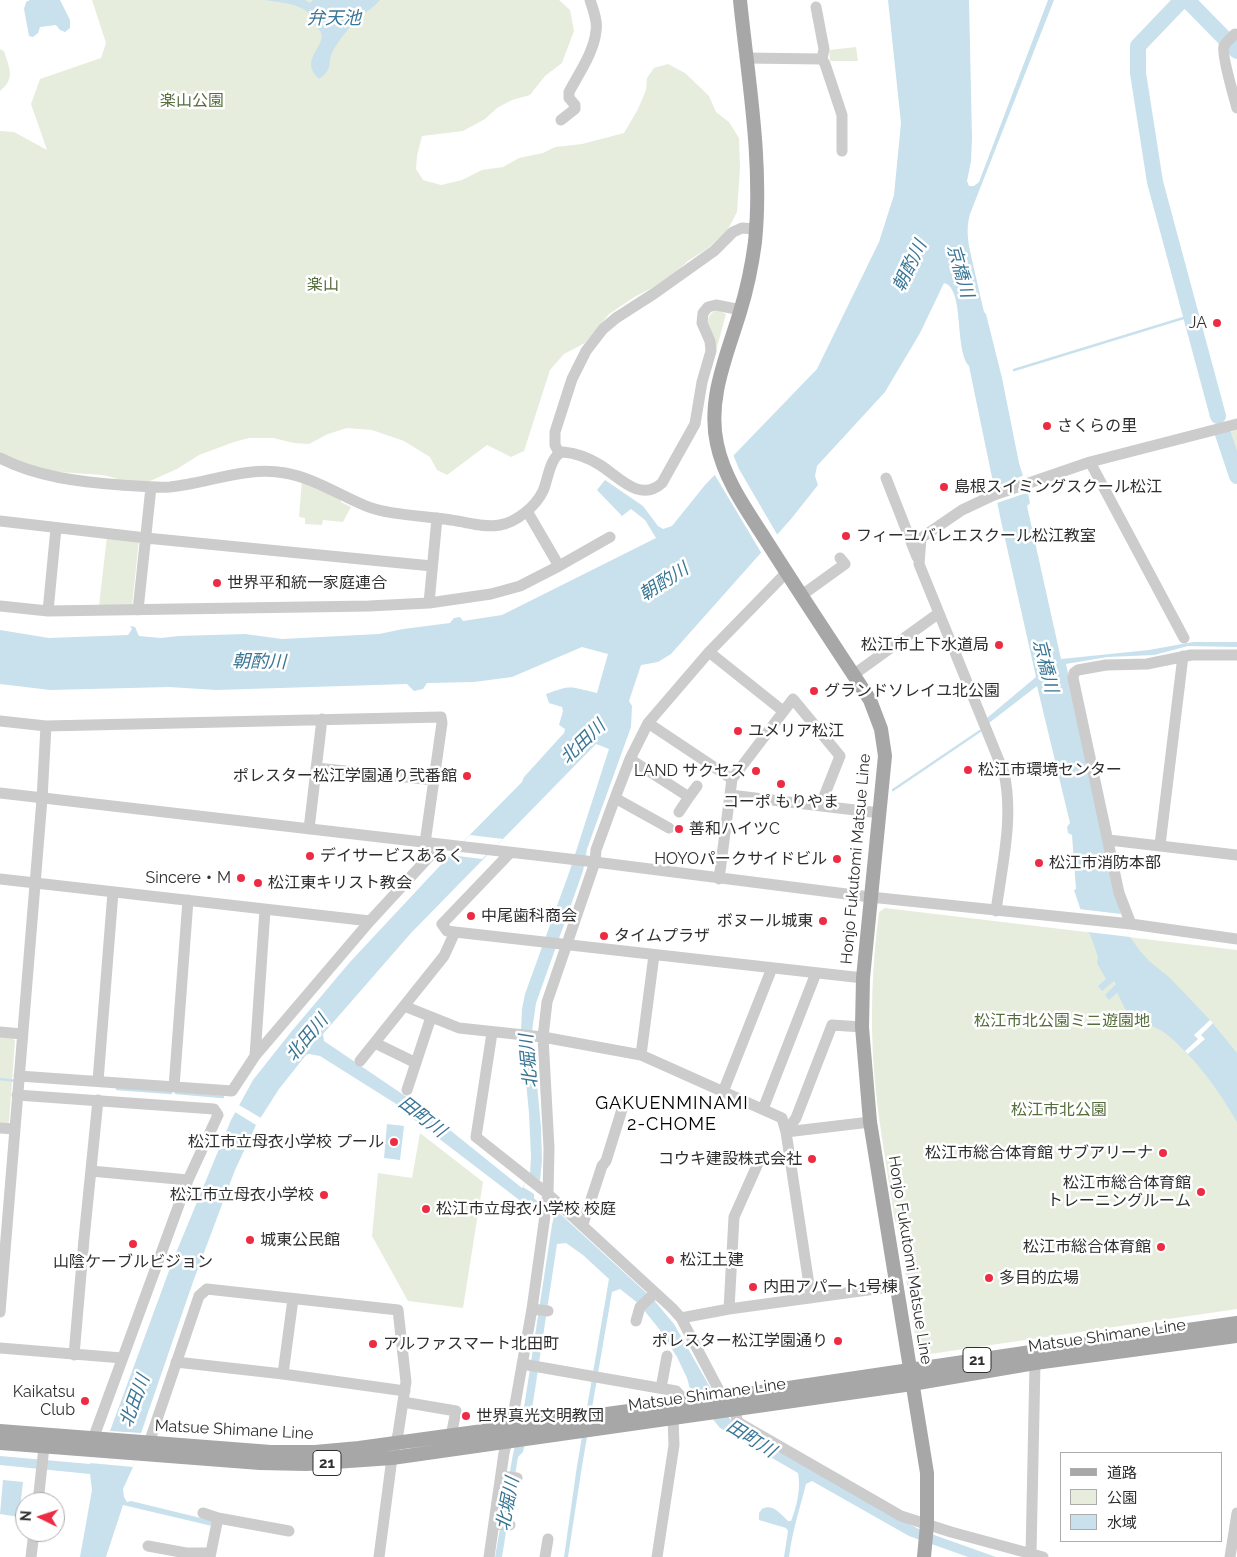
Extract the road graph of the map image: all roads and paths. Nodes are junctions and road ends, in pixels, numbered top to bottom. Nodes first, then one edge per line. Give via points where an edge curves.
1 (590, 0) edge
2 (740, 0) edge
3 (816, 7) dead end
4 (1235, 34) dead end
5 (746, 58) junction
6 (822, 58) junction
7 (1237, 108) edge
8 (561, 120) dead end
9 (842, 151) dead end
10 (756, 229) junction
11 (741, 310) junction
12 (1237, 424) edge
13 (559, 453) junction
14 (0, 458) edge
15 (1090, 462) junction
16 (886, 478) dead end
17 (151, 488) junction
18 (527, 510) junction
19 (437, 518) junction
20 (0, 521) edge
21 (56, 528) junction
22 (610, 537) dead end
23 (146, 538) junction
24 (840, 558) dead end
25 (919, 564) junction
26 (432, 566) junction
27 (559, 566) junction
28 (787, 572) junction
29 (802, 595) junction
30 (429, 602) junction
31 (0, 606) edge
32 (138, 610) junction
33 (48, 611) junction
34 (939, 613) junction
35 (1184, 638) dead end
36 (709, 652) junction
37 (1237, 655) edge
38 (1183, 656) junction
39 (853, 674) junction
40 (783, 711) junction
41 (322, 720) junction
42 (0, 721) edge
43 (648, 723) junction
44 (46, 726) junction
45 (630, 758) junction
46 (316, 768) junction
47 (732, 779) junction
48 (434, 780) junction
49 (696, 786) dead end
50 (0, 793) edge
51 (730, 795) junction
52 (689, 797) junction
53 (615, 798) junction
54 (42, 799) junction
55 (821, 804) junction
56 (679, 812) dead end
57 (880, 813) junction
58 (669, 828) dead end
59 (309, 829) junction
60 (1109, 840) junction
61 (425, 843) junction
62 (1160, 845) junction
63 (444, 846) junction
64 (1237, 852) edge
65 (506, 853) junction
66 (591, 862) junction
67 (0, 879) edge
68 (719, 879) junction
69 (34, 883) junction
70 (114, 892) junction
71 (870, 897) junction
72 (188, 900) junction
73 (265, 910) junction
74 (996, 911) junction
75 (370, 921) junction
76 (1131, 924) junction
77 (455, 932) junction
78 (1237, 939) edge
79 (562, 945) junction
80 (654, 955) junction
81 (772, 968) junction
82 (816, 973) junction
83 (863, 978) junction
84 (404, 1006) junction
85 (431, 1017) junction
86 (862, 1027) junction
87 (0, 1032) edge
88 (492, 1032) junction
89 (22, 1034) junction
90 (539, 1037) junction
91 (375, 1043) junction
92 (641, 1055) junction
93 (254, 1056) junction
94 (360, 1061) dead end
95 (416, 1063) junction
96 (98, 1081) junction
97 (18, 1083) junction
98 (174, 1087) junction
99 (407, 1090) dead end
100 (723, 1092) junction
101 (98, 1100) junction
102 (624, 1103) dead end
103 (762, 1108) junction
104 (870, 1122) junction
105 (0, 1128) edge
106 (14, 1129) junction
107 (786, 1132) junction
108 (788, 1157) junction
109 (91, 1170) junction
110 (188, 1180) junction
111 (545, 1194) junction
112 (583, 1224) junction
113 (898, 1286) junction
114 (653, 1295) junction
115 (811, 1298) junction
116 (293, 1299) junction
117 (729, 1309) junction
118 (0, 1312) edge
119 (681, 1318) junction
120 (636, 1321) dead end
121 (1237, 1323) edge
122 (1237, 1336) edge
123 (0, 1348) edge
124 (74, 1355) junction
125 (668, 1356) dead end
126 (122, 1358) junction
127 (176, 1362) junction
128 (1035, 1363) junction
129 (530, 1365) junction
130 (283, 1374) junction
131 (911, 1377) junction
132 (661, 1388) junction
133 (404, 1396) junction
134 (725, 1404) junction
135 (696, 1406) junction
136 (673, 1418) junction
137 (0, 1431) edge
138 (518, 1433) junction
139 (451, 1436) junction
140 (0, 1443) edge
141 (97, 1443) junction
142 (396, 1444) junction
143 (144, 1447) junction
144 (43, 1458) junction
145 (392, 1458) junction
146 (39, 1492) edge
147 (203, 1513) dead end
148 (1237, 1513) edge
149 (218, 1518) junction
150 (927, 1528) junction
151 (289, 1532) dead end
152 (548, 1539) dead end
153 (33, 1542) edge
154 (148, 1546) dead end
155 (925, 1552) edge
156 (1031, 1554) junction
157 (210, 1555) edge
158 (31, 1557) edge
159 (379, 1557) edge
160 (489, 1557) edge
161 (545, 1557) edge
162 (657, 1557) edge
163 (1043, 1557) edge
164 (1230, 1557) edge

1 - 8 street via 596,32 588,56 569,92 575,109
2 - 5 main road, Honjo Fukutomi Matsue Line
3 - 6 street via 824,49
4 - 7 street via 1224,45 1224,61
5 - 6 street
5 - 10 main road, Honjo Fukutomi Matsue Line via 756,176
6 - 9 street via 842,116
10 - 11 main road, Honjo Fukutomi Matsue Line
10 - 13 street via 742,228 733,232 714,251 604,329 586,351 572,379 555,432
11 - 13 street via 716,305 703,313 702,323 711,351 695,424 658,486 637,490 600,464 569,452
11 - 28 main road, Honjo Fukutomi Matsue Line via 715,400 714,429 719,454 736,492
12 - 15 street
13 - 18 street via 540,495
14 - 17 street via 18,467 51,475
15 - 25 street via 994,495 962,510 921,538
15 - 35 street
16 - 25 street
17 - 19 street via 276,472 312,481 376,509
17 - 23 street
18 - 19 street via 505,524 493,526
18 - 27 street
19 - 26 street
20 - 21 street
21 - 23 street
21 - 33 street
22 - 27 street
23 - 26 street
23 - 32 street
24 - 29 street via 845,564
25 - 34 street
26 - 30 street
27 - 30 street via 520,586 491,594
28 - 29 main road, Honjo Fukutomi Matsue Line
28 - 36 street
29 - 39 main road, Honjo Fukutomi Matsue Line
30 - 32 street
31 - 33 street
32 - 33 street
34 - 39 street
34 - 74 street via 1004,773 1008,792 1009,816
36 - 40 street
36 - 43 street
37 - 38 street
38 - 60 street via 1148,664 1106,665 1074,673
38 - 62 street
39 - 57 main road, Honjo Fukutomi Matsue Line via 870,700 882,729 885,756
40 - 47 street
40 - 55 street via 793,699 840,756
41 - 44 street
41 - 46 street
41 - 48 street via 441,717
42 - 44 street
43 - 45 street
43 - 47 street
44 - 54 street
45 - 52 street
45 - 53 street
46 - 48 street
46 - 59 street
47 - 51 street
48 - 61 street
49 - 52 street
50 - 54 street
51 - 55 street
51 - 68 street
52 - 56 street
53 - 58 street
53 - 66 street
54 - 59 street
54 - 69 street
55 - 57 street
57 - 71 main road, Honjo Fukutomi Matsue Line
59 - 61 street
60 - 62 street
60 - 76 street via 1119,893
61 - 63 street
62 - 64 street
63 - 65 street
63 - 75 street
65 - 66 street
65 - 77 street via 442,924 447,931
66 - 68 street
66 - 79 street
67 - 69 street
68 - 71 street
69 - 70 street
69 - 89 street
70 - 72 street
70 - 96 street
71 - 74 street
71 - 83 main road, Honjo Fukutomi Matsue Line
72 - 73 street
72 - 98 street
73 - 75 street
73 - 93 street
74 - 76 street
75 - 93 street
76 - 78 street
77 - 79 street
77 - 84 street via 444,956
79 - 80 street
79 - 90 street
80 - 81 street
80 - 92 street
81 - 82 street
81 - 100 street
82 - 83 street
82 - 103 street
83 - 86 main road, Honjo Fukutomi Matsue Line
84 - 85 street
84 - 91 street
85 - 88 street via 459,1028
85 - 95 street
86 - 104 main road, Honjo Fukutomi Matsue Line
86 - 107 street via 832,1025 796,1118
87 - 89 street
88 - 90 street
88 - 111 street via 476,1137
89 - 97 street
90 - 92 street
90 - 111 street via 549,1148
91 - 94 street
91 - 95 street
92 - 100 street
93 - 98 street via 232,1091
95 - 99 street
96 - 97 street
96 - 98 street
97 - 101 street
97 - 106 street
100 - 103 street
101 - 109 street
101 - 110 street via 214,1109 218,1115
102 - 112 street
103 - 107 street via 782,1118
104 - 107 street
104 - 113 main road, Honjo Fukutomi Matsue Line
105 - 106 street
106 - 118 street
107 - 108 street
108 - 115 street
108 - 117 street via 759,1161 734,1217
109 - 110 street
109 - 124 street
110 - 126 street
111 - 112 street
111 - 129 street via 539,1310
112 - 114 street
113 - 115 street
113 - 131 main road, Honjo Fukutomi Matsue Line
114 - 119 street
114 - 120 street via 640,1307
115 - 117 street
116 - 127 street via 208,1289 199,1296
116 - 130 street
116 - 133 street via 398,1310 406,1382
117 - 119 street
119 - 134 street
121 - 131 main road, Matsue Shimane Line / 21 via 1031,1352
122 - 128 main road, Matsue Shimane Line / 21
123 - 124 street
124 - 126 street
125 - 132 street
126 - 141 street
127 - 130 street
127 - 143 street
128 - 131 main road, Matsue Shimane Line / 21
128 - 156 street
129 - 132 street
129 - 138 street
130 - 133 street
131 - 134 main road, Matsue Shimane Line / 21
131 - 150 main road, Honjo Fukutomi Matsue Line via 927,1473
132 - 135 street via 676,1392
133 - 139 street via 456,1410
133 - 142 street
134 - 135 main road, Matsue Shimane Line / 21
134 - 150 street via 741,1424
135 - 136 main road, Matsue Shimane Line / 21
135 - 138 main road, Matsue Shimane Line / 21
136 - 138 main road, Matsue Shimane Line / 21
136 - 162 street via 674,1445
137 - 141 main road, Matsue Shimane Line / 21
138 - 139 main road, Matsue Shimane Line / 21
138 - 145 main road, Matsue Shimane Line / 21
138 - 160 street via 501,1524
139 - 142 main road, Matsue Shimane Line / 21
140 - 144 main road, Matsue Shimane Line / 21
141 - 143 main road, Matsue Shimane Line / 21
141 - 144 main road, Matsue Shimane Line / 21
142 - 143 main road, Matsue Shimane Line / 21 via 306,1452
142 - 145 street
143 - 145 main road, Matsue Shimane Line / 21 via 260,1463
144 - 146 street
145 - 159 street
147 - 149 street
148 - 164 street
149 - 151 street
149 - 157 street
150 - 155 main road, Honjo Fukutomi Matsue Line
150 - 156 street
152 - 161 street
153 - 158 street
154 - 157 street
156 - 163 street

